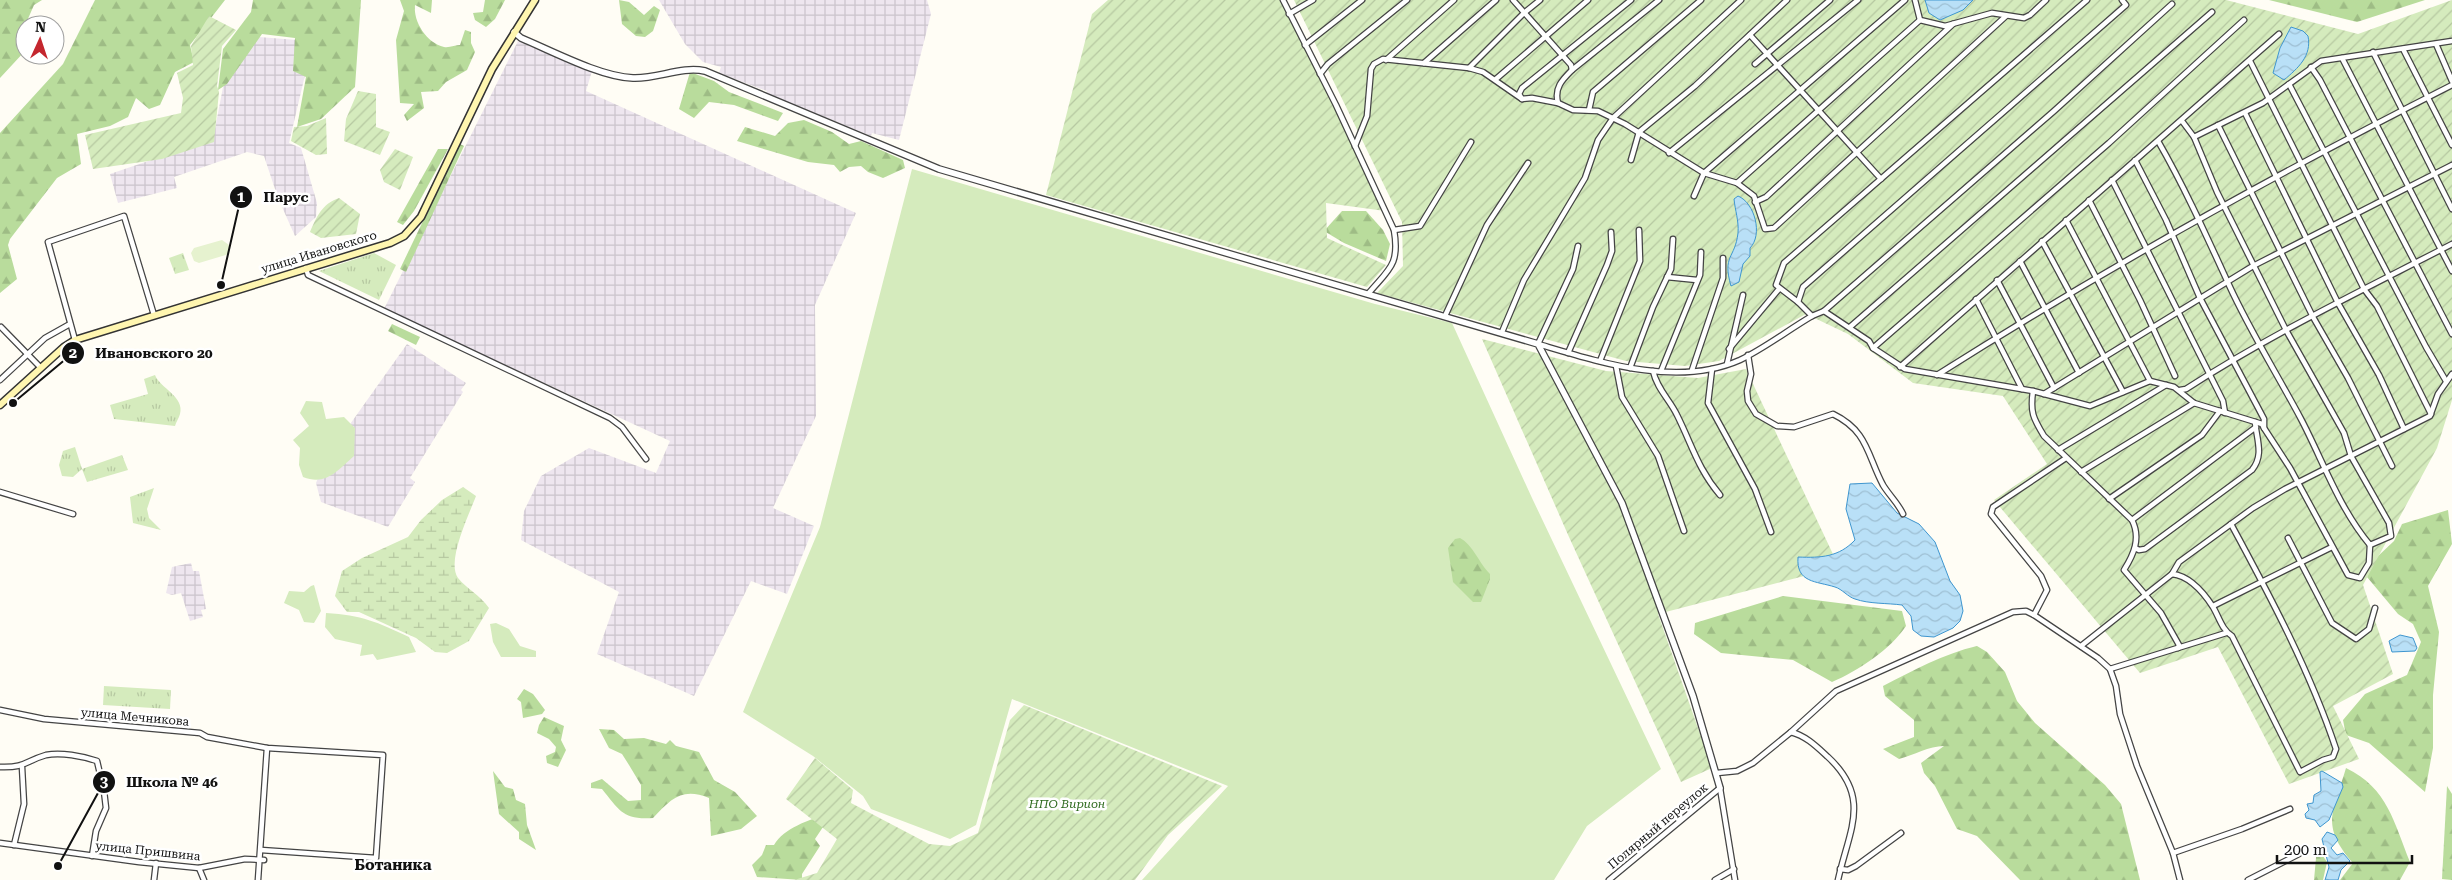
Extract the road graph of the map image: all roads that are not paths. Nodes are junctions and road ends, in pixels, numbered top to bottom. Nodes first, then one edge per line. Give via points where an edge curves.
1 (535, 0) edge
2 (1283, 0) edge
3 (1313, 0) edge
4 (1362, 0) edge
5 (1407, 0) edge
6 (1454, 0) edge
7 (1496, 0) edge
8 (1513, 0) edge
9 (1540, 0) edge
10 (1588, 0) edge
11 (1631, 0) edge
12 (1659, 0) edge
13 (1701, 0) edge
14 (1741, 0) edge
15 (1787, 0) edge
16 (1830, 0) edge
17 (1858, 0) edge
18 (1905, 0) edge
19 (1915, 0) edge
20 (2046, 0) edge
21 (2087, 0) edge
22 (2122, 0) edge
23 (2172, 4) dead end
24 (2212, 12) dead end
25 (1524, 13) junction
26 (1289, 14) junction
27 (2006, 16) junction
28 (1920, 20) junction
29 (2244, 20) dead end
30 (1953, 24) junction
31 (514, 32) junction
32 (2279, 34) dead end
33 (1750, 35) junction
34 (1544, 36) junction
35 (2452, 41) edge
36 (2436, 44) junction
37 (1305, 45) junction
38 (2403, 49) junction
39 (2374, 52) junction
40 (1563, 54) junction
41 (1767, 54) junction
42 (2342, 58) junction
43 (1386, 60) junction
44 (2250, 60) junction
45 (1424, 63) junction
46 (1755, 64) dead end
47 (1778, 67) junction
48 (2310, 67) junction
49 (1469, 68) junction
50 (1572, 70) junction
51 (1320, 74) junction
52 (1496, 79) junction
53 (2452, 81) edge
54 (2289, 84) junction
55 (2452, 85) edge
56 (1798, 90) junction
57 (2428, 97) junction
58 (1522, 99) junction
59 (2269, 99) junction
60 (1558, 103) junction
61 (1589, 110) junction
62 (1817, 110) junction
63 (2402, 110) junction
64 (2245, 113) junction
65 (1613, 118) junction
66 (2182, 121) junction
67 (2218, 125) junction
68 (2375, 125) junction
69 (1639, 132) junction
70 (1837, 132) junction
71 (2194, 137) junction
72 (2350, 138) junction
73 (1471, 142) dead end
74 (2158, 142) junction
75 (2452, 145) edge
76 (1355, 146) junction
77 (2324, 152) junction
78 (1669, 153) junction
79 (1856, 153) junction
80 (1631, 160) dead end
81 (2135, 160) junction
82 (1528, 163) dead end
83 (2301, 164) junction
84 (2452, 165) edge
85 (1704, 173) junction
86 (2434, 174) junction
87 (2276, 177) junction
88 (1881, 179) junction
89 (2112, 180) junction
90 (1738, 183) junction
91 (2408, 188) junction
92 (2250, 190) junction
93 (1694, 196) dead end
94 (2090, 200) junction
95 (2382, 201) junction
96 (1755, 202) junction
97 (2224, 205) junction
98 (2452, 209) edge
99 (2356, 214) junction
100 (2198, 219) junction
101 (2066, 220) junction
102 (2332, 226) junction
103 (1394, 230) junction
104 (1639, 230) dead end
105 (1610, 232) dead end
106 (2171, 234) junction
107 (1673, 239) dead end
108 (2306, 239) junction
109 (2042, 241) junction
110 (2452, 244) edge
111 (1578, 246) dead end
112 (2147, 249) junction
113 (2440, 250) junction
114 (1700, 252) dead end
115 (2280, 252) junction
116 (1723, 258) dead end
117 (2020, 261) junction
118 (2122, 264) junction
119 (2414, 264) junction
120 (2253, 266) junction
121 (306, 268) junction
122 (2452, 271) edge
123 (1667, 277) junction
124 (2389, 277) junction
125 (2096, 279) junction
126 (1697, 280) junction
127 (1997, 280) junction
128 (2227, 282) junction
129 (1780, 289) junction
130 (2364, 289) junction
131 (1368, 294) junction
132 (1743, 295) dead end
133 (2070, 295) junction
134 (2200, 298) junction
135 (1976, 299) junction
136 (1798, 302) junction
137 (2338, 302) junction
138 (2046, 309) junction
139 (1824, 311) junction
140 (2177, 312) junction
141 (154, 315) junction
142 (1445, 316) junction
143 (1812, 316) junction
144 (2313, 317) junction
145 (70, 324) junction
146 (2021, 324) junction
147 (1, 327) edge
148 (1850, 327) junction
149 (2152, 327) junction
150 (2286, 330) junction
151 (1502, 332) junction
152 (2452, 334) edge
153 (1996, 338) junction
154 (74, 340) junction
155 (2129, 341) junction
156 (1538, 344) junction
157 (2259, 346) junction
158 (1874, 348) junction
159 (1728, 350) junction
160 (1568, 353) junction
161 (28, 355) junction
162 (1748, 355) junction
163 (2103, 357) junction
164 (2233, 359) junction
165 (1600, 362) junction
166 (1726, 364) junction
167 (1616, 366) junction
168 (1900, 367) junction
169 (41, 368) junction
170 (1630, 368) junction
171 (1712, 369) junction
172 (1692, 370) junction
173 (1653, 371) junction
174 (1661, 371) junction
175 (2079, 372) junction
176 (2452, 374) edge
177 (1937, 375) junction
178 (2208, 375) junction
179 (2175, 376) dead end
180 (0, 380) edge
181 (2150, 381) junction
182 (2446, 381) junction
183 (2166, 385) junction
184 (2054, 388) junction
185 (2022, 389) junction
186 (2180, 390) junction
187 (2033, 391) junction
188 (2123, 392) junction
189 (2044, 394) junction
190 (2194, 403) junction
191 (0, 405) edge
192 (2223, 412) junction
193 (2431, 414) junction
194 (2255, 425) junction
195 (2264, 428) junction
196 (2404, 428) junction
197 (2379, 442) junction
198 (2058, 450) junction
199 (2351, 456) junction
200 (2066, 458) junction
201 (646, 459) dead end
202 (2392, 466) dead end
203 (2325, 470) junction
204 (2081, 472) junction
205 (2297, 483) junction
206 (0, 492) edge
207 (1720, 494) dead end
208 (2109, 500) junction
209 (73, 514) dead end
210 (1903, 514) dead end
211 (2132, 520) junction
212 (2231, 524) junction
213 (1684, 531) dead end
214 (1771, 532) dead end
215 (2288, 538) dead end
216 (2370, 545) junction
217 (2135, 548) junction
218 (2332, 548) junction
219 (2300, 563) junction
220 (2172, 574) junction
221 (2261, 582) junction
222 (2145, 596) junction
223 (2213, 606) junction
224 (2375, 608) dead end
225 (2034, 614) junction
226 (2226, 633) junction
227 (2081, 646) junction
228 (2178, 648) junction
229 (2110, 669) junction
230 (0, 710) edge
231 (1790, 732) junction
232 (267, 748) junction
233 (22, 766) junction
234 (0, 767) edge
235 (1717, 773) junction
236 (1720, 788) junction
237 (2290, 809) dead end
238 (1901, 833) dead end
239 (0, 843) edge
240 (14, 844) junction
241 (261, 850) junction
242 (2172, 853) junction
243 (2299, 854) dead end
244 (92, 856) junction
245 (262, 860) junction
246 (156, 863) junction
247 (199, 868) junction
248 (1734, 869) junction
249 (1840, 869) junction
250 (2264, 874) junction
251 (154, 880) edge
252 (204, 880) edge
253 (258, 880) edge
254 (1609, 880) edge
255 (1716, 880) edge
256 (1735, 880) edge
257 (1838, 880) edge
258 (2180, 880) edge
259 (2248, 880) edge
260 (2267, 880) edge

1 - 31 main road, улица Ивановского
2 - 26 street
3 - 26 street
4 - 37 street
5 - 51 street
6 - 43 street
7 - 45 street
8 - 25 street
9 - 25 street
10 - 34 street
11 - 40 street
12 - 50 street
13 - 61 street via 1593,92
14 - 65 street
15 - 33 street
16 - 41 street
17 - 47 street
18 - 56 street
19 - 28 street
20 - 27 street via 2024,18
21 - 88 street
22 - 136 street via 2126,6 1803,287
23 - 139 street
24 - 148 street
25 - 34 street
25 - 49 street
26 - 37 street
27 - 30 street via 1978,15
27 - 79 street
28 - 30 street via 1945,26
28 - 62 street
29 - 158 street
30 - 70 street
31 - 121 main road, улица Ивановского via 413,228 390,243
31 - 131 street via 521,38 618,76 641,78 688,69 706,71 939,169
32 - 44 street
33 - 41 street
33 - 69 street
34 - 40 street
34 - 52 street
35 - 36 street
36 - 38 street
36 - 53 street
37 - 51 street
38 - 39 street
38 - 57 street
39 - 42 street
39 - 63 street
40 - 50 street
40 - 58 street via 1522,88 1519,94
41 - 46 street
41 - 47 street
42 - 48 street via 2321,61
42 - 68 street
43 - 45 street
43 - 76 street via 1378,61 1371,68 1367,116
44 - 59 street
44 - 66 street
45 - 49 street
47 - 56 street
47 - 78 street
48 - 54 street
48 - 72 street
49 - 52 street
50 - 60 street via 1560,82 1556,94
51 - 76 street
52 - 58 street via 1498,84
54 - 59 street
54 - 77 street
55 - 57 street
56 - 62 street
56 - 85 street
57 - 63 street
57 - 75 street
58 - 60 street
59 - 64 street
59 - 83 street
60 - 61 street via 1573,110
61 - 65 street
62 - 70 street
62 - 90 street
63 - 68 street
63 - 86 street
64 - 67 street
64 - 87 street
65 - 69 street
65 - 151 street via 1598,140 1584,178 1524,280
66 - 71 street
66 - 74 street
67 - 71 street
67 - 92 street
68 - 72 street
68 - 91 street
69 - 78 street
69 - 80 street
70 - 79 street
70 - 96 street via 1766,197
71 - 97 street
72 - 77 street
72 - 95 street
73 - 103 street via 1420,226
74 - 81 street
74 - 100 street
76 - 103 street
77 - 83 street
77 - 99 street
78 - 85 street
79 - 88 street
79 - 96 street via 1774,228 1766,229
81 - 89 street
81 - 106 street
82 - 142 street via 1487,225
83 - 87 street
83 - 102 street
84 - 86 street
85 - 90 street
85 - 93 street
86 - 91 street
86 - 98 street
87 - 92 street
87 - 108 street
88 - 129 street via 1784,263 1776,285
89 - 94 street
89 - 112 street
90 - 96 street via 1754,196
91 - 95 street
91 - 113 street
92 - 97 street
92 - 115 street
94 - 101 street
94 - 118 street
95 - 99 street
95 - 119 street
97 - 100 street
97 - 120 street
99 - 102 street
99 - 124 street
100 - 106 street
100 - 128 street
101 - 109 street
101 - 125 street
102 - 108 street
102 - 130 street
103 - 131 street via 1397,249 1394,263
104 - 165 street via 1640,261
105 - 160 street via 1612,251
106 - 112 street
106 - 134 street
107 - 123 street via 1671,270
108 - 115 street
108 - 137 street
109 - 117 street
109 - 133 street
110 - 113 street
111 - 156 street via 1573,269
112 - 118 street
112 - 140 street
113 - 119 street
113 - 122 street
114 - 126 street
115 - 120 street
115 - 144 street
116 - 172 street via 1723,278
117 - 127 street
117 - 138 street
118 - 125 street
118 - 149 street
119 - 124 street
119 - 152 street
120 - 128 street
120 - 150 street
121 - 141 main road, улица Ивановского
121 - 201 street via 308,276 610,418 622,427
123 - 126 street
123 - 170 street via 1652,307
124 - 130 street
124 - 182 street
125 - 133 street
125 - 155 street
126 - 174 street
127 - 135 street
127 - 146 street
128 - 134 street
128 - 157 street
129 - 136 street
129 - 159 street
130 - 137 street
130 - 193 street via 2377,306
131 - 142 street
132 - 159 street
133 - 138 street
133 - 163 street
134 - 140 street
134 - 164 street
135 - 153 street
135 - 168 street
136 - 143 street
137 - 144 street
137 - 196 street
138 - 146 street
138 - 175 street
139 - 143 street
139 - 148 street
140 - 149 street
140 - 178 street
141 - 145 street via 124,216 48,242
141 - 154 main road, улица Ивановского
142 - 151 street
143 - 162 street
144 - 150 street
144 - 197 street
145 - 154 street
145 - 161 street via 45,338
146 - 153 street
146 - 184 street
147 - 161 street
148 - 158 street
149 - 155 street
149 - 179 street
150 - 157 street
150 - 199 street via 2344,433
151 - 156 street
153 - 177 street
153 - 185 street
154 - 169 main road, улица Ивановского
155 - 163 street
155 - 181 street
156 - 160 street
156 - 235 street via 1622,504 1693,696
157 - 164 street
157 - 203 street
158 - 168 street
159 - 166 street
160 - 165 street
161 - 169 street
161 - 180 street
162 - 166 street
162 - 210 street via 1751,374 1748,401 1756,414 1777,426 1794,428 1832,414 1845,420 1870,450 1884,487 1896,499
163 - 175 street
163 - 188 street
164 - 178 street
164 - 195 street via 2264,420
165 - 167 street
166 - 171 street
167 - 170 street
167 - 213 street via 1622,397 1658,456
168 - 177 street
169 - 191 main road, улица Ивановского
170 - 173 street
171 - 172 street
171 - 214 street via 1708,403 1755,489
172 - 174 street
173 - 174 street
173 - 207 street via 1656,383 1676,413 1704,476
175 - 184 street
176 - 182 street
177 - 185 street
178 - 186 street
178 - 192 street via 2223,401
181 - 183 street
181 - 188 street
182 - 193 street
183 - 186 street
183 - 198 street
184 - 189 street
185 - 187 street
186 - 190 street
187 - 189 street
187 - 198 street via 2030,408 2035,421
188 - 189 street via 2090,406
190 - 192 street
190 - 204 street
192 - 194 street
192 - 208 street via 2202,435
193 - 196 street
194 - 195 street
194 - 211 street
194 - 217 street via 2260,451 2252,470 2145,549
195 - 205 street
196 - 197 street
197 - 199 street
197 - 202 street
198 - 200 street
199 - 203 street
199 - 216 street via 2389,523 2391,536
200 - 204 street
200 - 225 street via 1993,508 1991,514 2046,587
203 - 205 street
203 - 216 street via 2358,532
204 - 208 street
205 - 212 street
205 - 218 street
206 - 209 street
208 - 211 street
211 - 217 street via 2137,531
212 - 220 street via 2179,562
212 - 221 street
215 - 219 street
216 - 218 street via 2369,563 2360,578 2348,575
217 - 222 street via 2124,570
218 - 219 street
219 - 221 street
219 - 224 street via 2332,623 2356,639 2369,629
220 - 222 street
220 - 223 street via 2189,579
221 - 223 street
221 - 226 street via 2326,719 2336,749 2333,757 2300,772 2232,636
222 - 227 street
222 - 228 street via 2161,613
223 - 226 street
225 - 227 street
225 - 231 street via 2012,612 1836,691
226 - 228 street
227 - 229 street
228 - 229 street
229 - 242 street via 2137,766
230 - 232 street, улица Мечникова via 52,720 200,733
231 - 235 street via 1753,763
231 - 249 street via 1800,734 1812,743 1846,777 1852,788 1855,809
232 - 241 street
232 - 241 street, улица Мечникова via 383,755 376,858
233 - 234 street
233 - 240 street via 24,804
233 - 244 street via 53,754 97,761 106,808 96,831
235 - 236 street
236 - 248 street
236 - 254 street, Полярный переулок
237 - 242 street
238 - 249 street via 1856,866
239 - 240 street, улица Пришвина
240 - 244 street, улица Пришвина
241 - 245 street
242 - 258 street
243 - 250 street
244 - 246 street, улица Пришвина
245 - 247 street, улица Пришвина via 245,859
245 - 253 street
246 - 247 street, улица Пришвина
246 - 251 street
247 - 252 street
248 - 255 street
248 - 256 street
249 - 257 street
250 - 259 street
250 - 260 street

